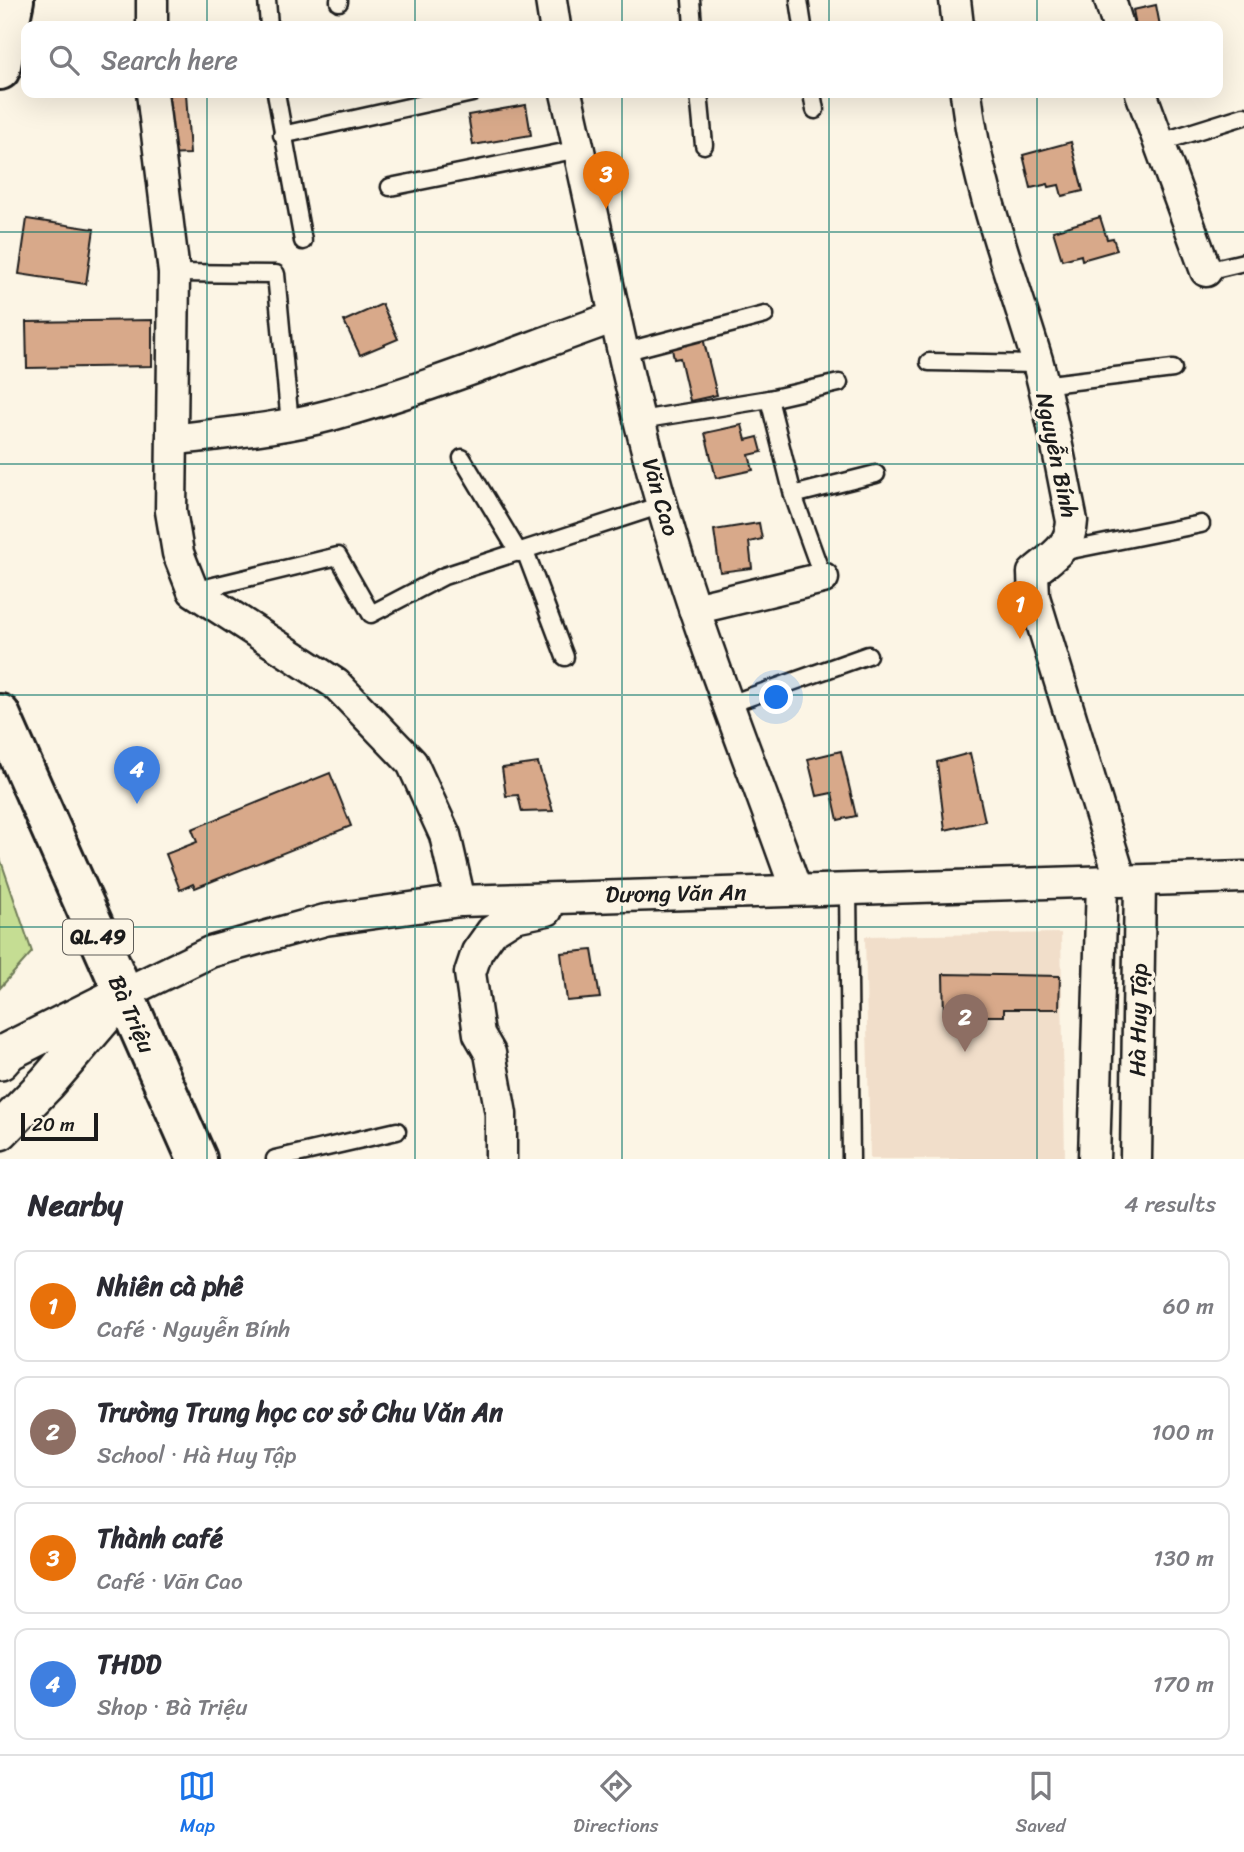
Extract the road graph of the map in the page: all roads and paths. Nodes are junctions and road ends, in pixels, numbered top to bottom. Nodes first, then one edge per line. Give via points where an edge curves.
1 (14, 0) edge
2 (152, 0) edge
3 (267, 0) edge
4 (551, 0) edge
5 (691, 0) edge
6 (799, 0) edge
7 (955, 0) edge
8 (1110, 0) edge
9 (152, 21) edge
10 (269, 21) edge
11 (554, 21) edge
12 (693, 21) edge
13 (802, 21) edge
14 (957, 21) edge
15 (1116, 21) edge
16 (0, 70) edge
17 (153, 98) edge
18 (277, 98) edge
19 (449, 98) edge
20 (567, 98) edge
21 (699, 98) edge
22 (813, 98) edge
23 (966, 98) edge
24 (1143, 98) edge
25 (815, 110) dead end
26 (1244, 116) edge
27 (282, 135) junction
28 (1158, 143) junction
29 (704, 145) dead end
30 (579, 149) junction
31 (390, 187) dead end
32 (303, 241) dead end
33 (1244, 262) edge
34 (1206, 271) joint
35 (174, 272) junction
36 (765, 315) dead end
37 (615, 317) junction
38 (622, 352) junction
39 (929, 362) dead end
40 (1173, 369) dead end
41 (1040, 374) junction
42 (839, 383) dead end
43 (769, 399) junction
44 (640, 420) junction
45 (290, 424) junction
46 (172, 440) junction
47 (462, 458) dead end
48 (876, 474) dead end
49 (793, 495) junction
50 (662, 505) junction
51 (1201, 523) dead end
52 (522, 552) junction
53 (1061, 552) junction
54 (823, 578) joint
55 (193, 591) junction
56 (694, 609) junction
57 (869, 655) dead end
58 (565, 657) dead end
59 (730, 704) junction
60 (0, 715) edge
61 (1244, 877) edge
62 (1121, 881) junction
63 (848, 888) junction
64 (796, 890) junction
65 (594, 895) junction
66 (460, 901) junction
67 (123, 995) junction
68 (0, 1060) edge
69 (0, 1131) edge
70 (397, 1131) dead end
71 (1094, 1156) edge
72 (1136, 1156) edge
73 (197, 1159) edge
74 (275, 1159) edge
75 (501, 1159) edge
76 (851, 1159) edge

1 - 16 highway
2 - 9 street
3 - 10 lane
4 - 11 street
5 - 12 lane
6 - 13 lane
7 - 14 street
8 - 15 street
17 - 35 street
18 - 27 lane
19 - 27 lane
20 - 30 street, Văn Cao
21 - 29 lane
22 - 25 lane
23 - 41 street, Nguyễn Bính via 999,240
24 - 28 street
26 - 28 lane
27 - 32 lane
28 - 34 street
30 - 31 lane
30 - 37 street, Văn Cao
33 - 34 lane
35 - 45 lane via 276,274
35 - 46 street
36 - 38 lane
37 - 38 street, Văn Cao
37 - 45 street via 383,400
38 - 44 street, Văn Cao
39 - 41 lane
40 - 41 lane
41 - 53 street, Nguyễn Bính via 1072,521 1072,533
42 - 43 lane
43 - 44 lane
43 - 49 lane
44 - 50 street, Văn Cao
45 - 46 street
46 - 55 street via 173,522 178,553
47 - 52 lane
48 - 49 lane
49 - 54 lane
50 - 52 lane
50 - 56 street, Văn Cao
51 - 53 lane
52 - 55 lane via 444,576 371,614 338,556
52 - 58 lane
53 - 62 street, Nguyễn Bính via 1033,572 1034,597
54 - 56 street
55 - 66 street via 336,684 411,763 445,835
56 - 59 street, Văn Cao
57 - 59 lane
59 - 64 street, Văn Cao
60 - 67 highway, Bà Triệu / QL.49
61 - 62 street, Dương Văn An
62 - 63 street, Dương Văn An
62 - 71 street, Hà Huy Tập
62 - 72 street, Hà Huy Tập
63 - 64 street, Dương Văn An
63 - 76 lane
64 - 65 street, Dương Văn An
65 - 66 street, Dương Văn An
65 - 75 street via 514,917 492,931 473,963 474,1009 479,1034 490,1053 502,1114
66 - 67 street, Dương Văn An via 325,920 210,951
67 - 68 street via 9,1051
67 - 69 street
67 - 73 highway, Bà Triệu / QL.49
70 - 74 lane
71 - 72 street

